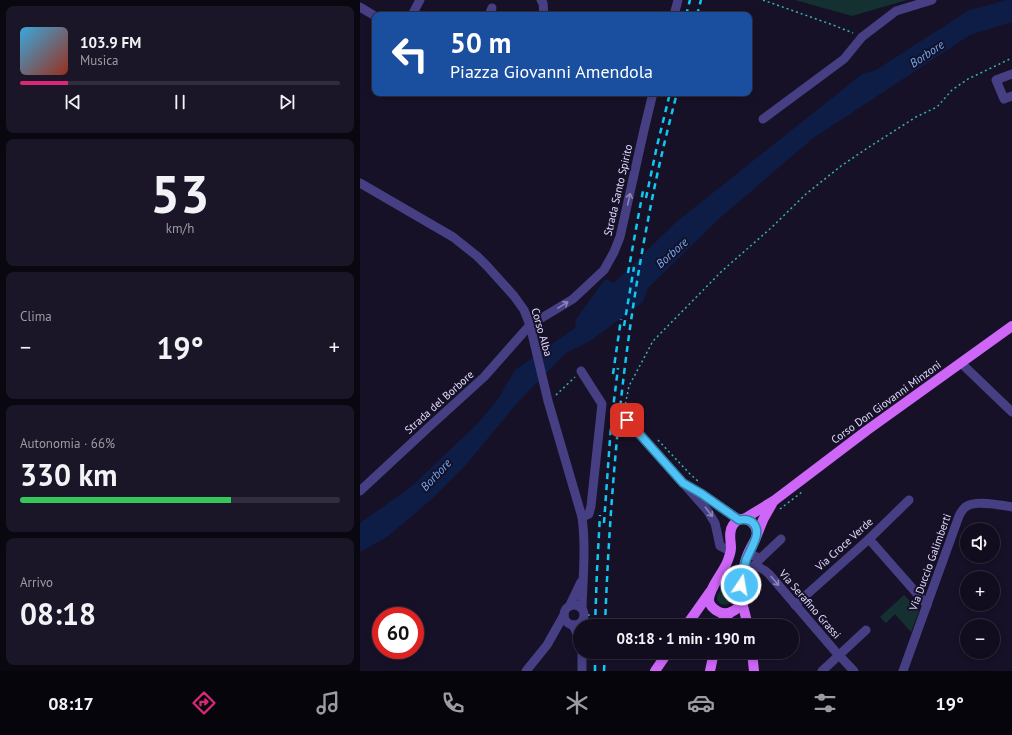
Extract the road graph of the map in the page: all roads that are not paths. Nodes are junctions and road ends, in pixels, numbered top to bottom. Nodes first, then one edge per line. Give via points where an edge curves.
1 (420, 0) edge
2 (541, 0) edge
3 (678, 0) edge
4 (932, 0) edge
5 (360, 7) edge
6 (414, 12) edge
7 (544, 12) edge
8 (675, 12) edge
9 (372, 14) edge
10 (1012, 74) edge
11 (652, 96) edge
12 (1012, 96) edge
13 (763, 119) dead end
14 (360, 183) edge
15 (530, 325) junction
16 (1012, 326) edge
17 (961, 363) junction
18 (581, 371) road end
19 (1012, 412) edge
20 (630, 418) road end
21 (683, 483) junction
22 (360, 491) edge
23 (775, 500) junction
24 (909, 500) dead end
25 (1012, 507) edge
26 (582, 517) junction
27 (742, 519) junction
28 (718, 535) junction
29 (730, 535) junction
30 (757, 535) junction
31 (781, 539) dead end
32 (869, 539) junction
33 (730, 551) junction
34 (749, 551) junction
35 (761, 558) junction
36 (747, 571) junction
37 (583, 577) junction
38 (711, 591) junction
39 (741, 598) junction
40 (570, 605) junction
41 (795, 605) junction
42 (927, 605) junction
43 (582, 608) junction
44 (714, 609) junction
45 (731, 612) junction
46 (564, 615) junction
47 (584, 619) edge
48 (691, 619) edge
49 (717, 619) edge
50 (724, 619) edge
51 (746, 619) edge
52 (572, 625) joint
53 (866, 630) dead end
54 (547, 645) junction
55 (839, 655) junction
56 (582, 659) edge
57 (663, 659) edge
58 (713, 659) edge
59 (753, 659) edge
60 (526, 671) edge
61 (582, 671) edge
62 (654, 671) edge
63 (710, 671) edge
64 (754, 671) edge
65 (822, 671) edge
66 (854, 671) edge
67 (903, 671) edge

1 - 6 street
2 - 7 street
3 - 8 street
4 - 13 street via 896,11 862,37 844,59
5 - 9 street
10 - 12 street via 996,80 1004,99
15 -> 11 street, Strada Santo Spirito via 573,299 604,270 614,252 620,237
14 - 15 street, Corso Alba via 453,237 477,256 522,306
15 - 22 street, Strada del Borbore via 484,377
15 - 26 street, Corso Alba
16 - 17 main road, Corso Don Giovanni Minzoni
17 - 19 street
17 - 23 main road, Corso Don Giovanni Minzoni
18 - 26 street via 602,404 590,514
20 - 21 street
21 - 27 street
21 -> 28 street via 712,516
23 - 27 main road, Corso Don Giovanni Minzoni
23 - 30 main road, Corso Don Giovanni Minzoni
24 - 32 street, Via Croce Verde
25 - 42 street, Via Duccio Galimberti via 978,503 969,504 964,508
26 - 37 street, Corso Alba
27 - 29 main road via 732,525
27 - 30 main road via 752,522
28 - 29 street
28 - 33 street via 720,546
29 - 33 main road
30 - 34 main road, Corso Don Giovanni Minzoni
31 - 35 street
32 - 41 street, Via Croce Verde
32 - 42 street
33 - 38 main road via 724,570
34 - 35 street
34 - 36 main road, Corso Don Giovanni Minzoni via 745,562
35 - 36 street
36 - 39 main road, Corso Don Giovanni Minzoni via 741,585
36 -> 41 street, Via Serafino Grassi via 755,567 762,568
37 - 40 street, Corso Alba
37 - 43 street, Corso Alba
38 - 44 main road via 709,600
38 - 48 main road
39 - 45 main road via 740,604
39 - 51 main road
40 - 43 street via 576,604
40 - 46 street
41 - 55 street, Via Serafino Grassi
42 - 67 street, Via Duccio Galimberti
43 - 47 street
44 - 45 main road via 723,613
44 - 49 main road
45 - 50 main road
46 - 52 street via 566,621
46 - 54 street
52 - 54 street
53 - 55 street
54 - 60 street
55 - 65 street
55 - 66 street, Via Serafino Grassi
56 - 61 street
57 - 62 main road
58 - 63 main road
59 - 64 main road

